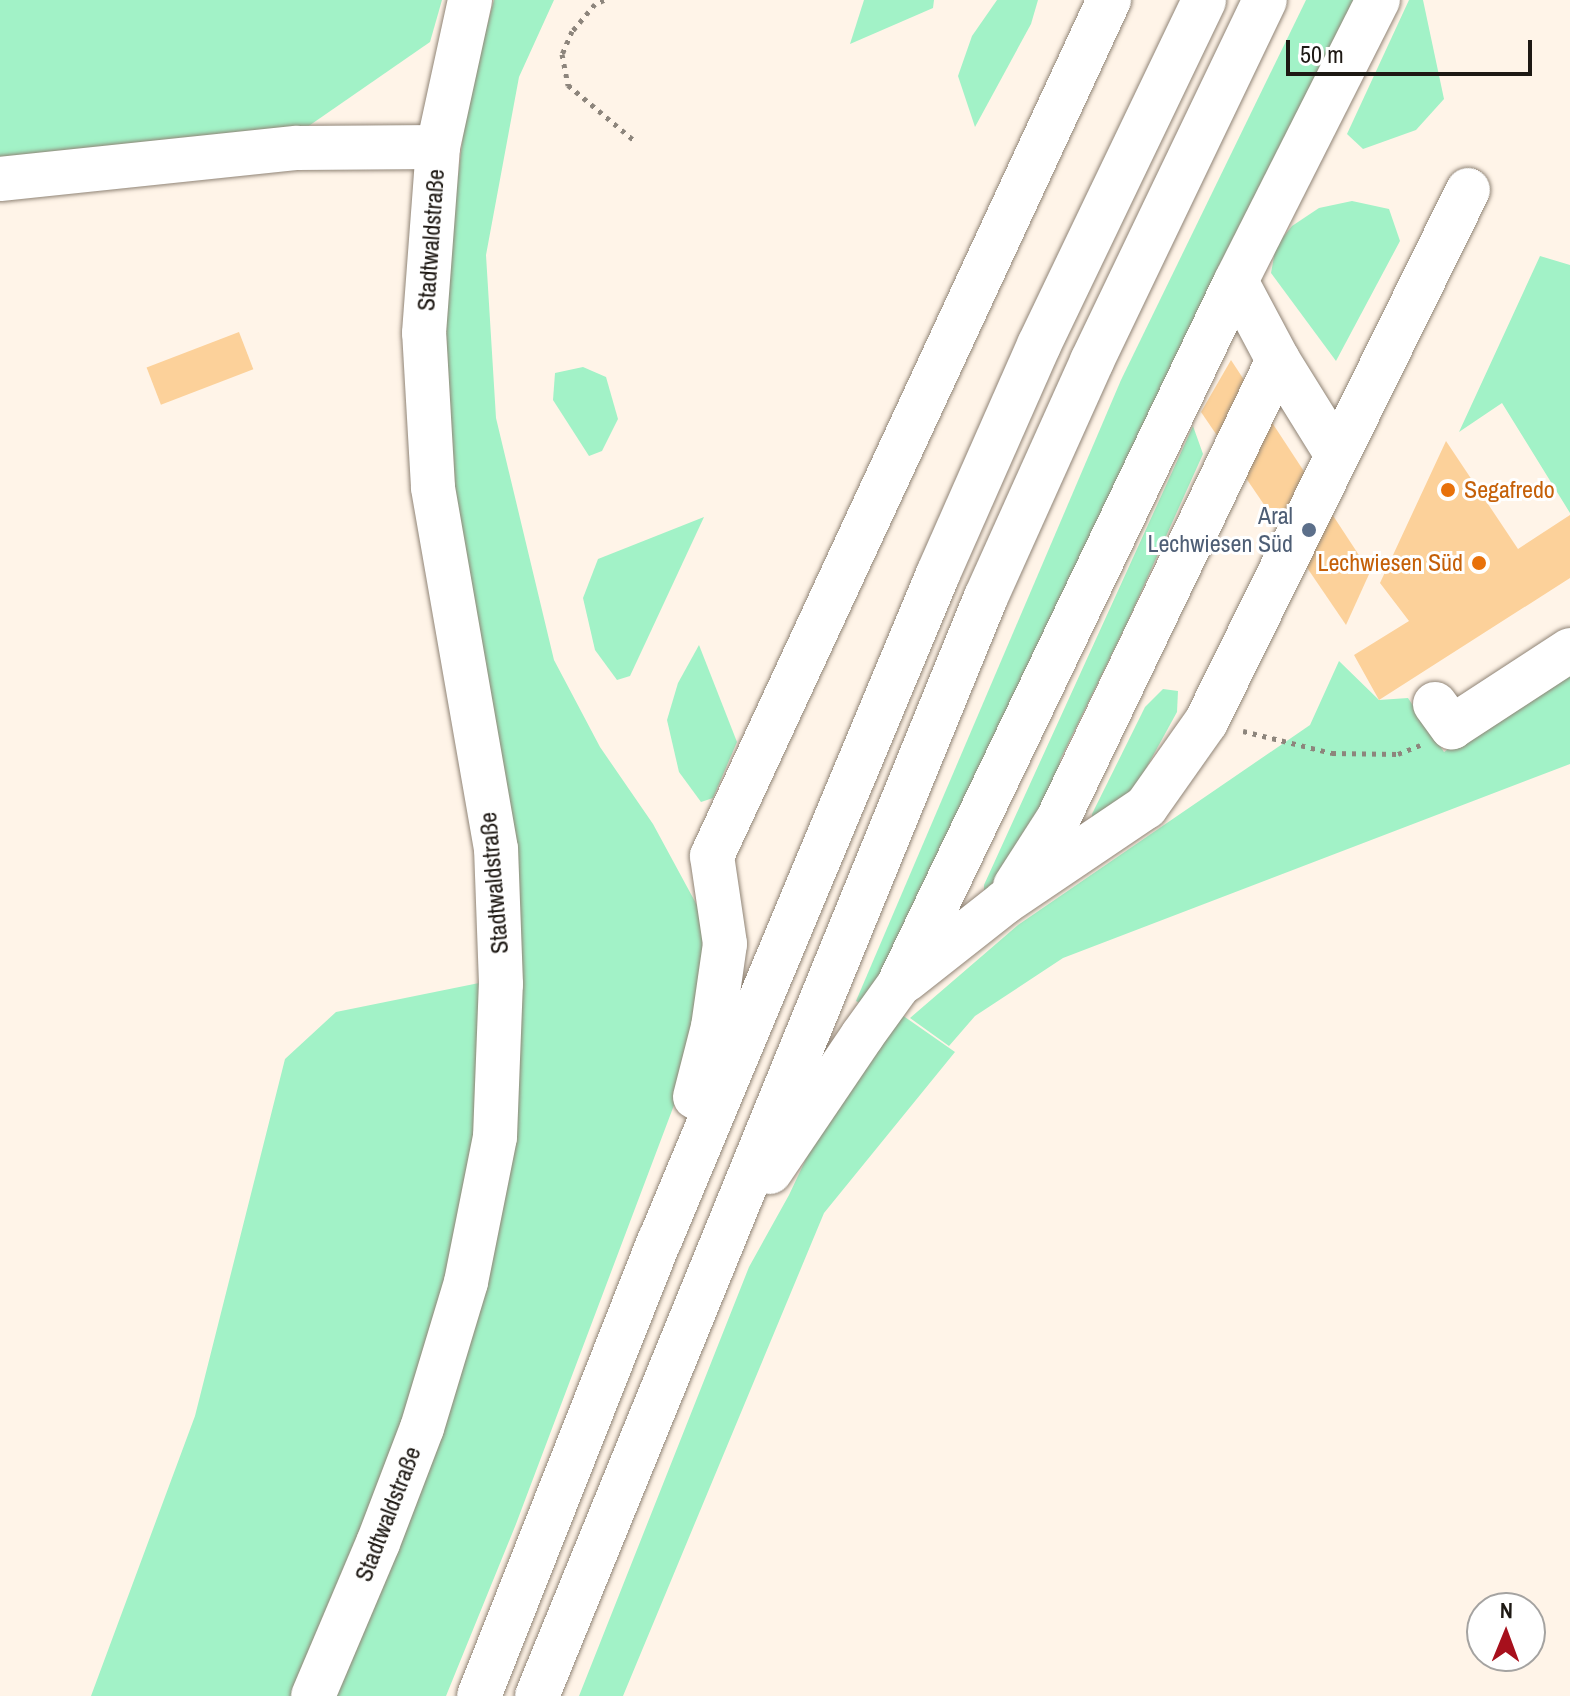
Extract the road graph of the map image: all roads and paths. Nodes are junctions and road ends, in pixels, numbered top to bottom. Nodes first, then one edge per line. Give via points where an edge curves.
1 (470, 0) edge
2 (604, 0) edge
3 (1109, 0) edge
4 (1204, 0) edge
5 (1265, 0) edge
6 (1378, 0) edge
7 (636, 142) dead end
8 (438, 147) junction
9 (0, 179) edge
10 (1468, 190) dead end
11 (1236, 281) junction
12 (1278, 360) junction
13 (1337, 455) junction
14 (1570, 650) edge
15 (1444, 716) joint
16 (1206, 722) junction
17 (1005, 902) junction
18 (898, 986) junction
19 (660, 1240) junction
20 (719, 1247) junction
21 (313, 1696) edge
22 (479, 1696) edge
23 (537, 1696) edge

1 - 8 main road, Stadtwaldstraße
2 - 7 path via 572,31 562,54 568,85
3 - 19 main road via 712,856 725,944 713,1027
4 - 19 main road via 1039,345 938,574
5 - 20 main road via 986,597
6 - 11 main road
8 - 9 main road via 297,148
8 - 21 main road, Stadtwaldstraße via 425,348 433,487 496,849 501,984 495,1137 466,1282 422,1428
10 - 13 main road
11 - 12 main road
11 - 18 main road
12 - 13 main road
12 - 17 main road via 1058,819
13 - 16 main road
14 - 15 main road
15 - 16 path via 1435,739 1398,754 1332,753
16 - 17 main road via 1146,807
17 - 18 main road
18 - 20 main road
19 - 22 main road
20 - 23 main road

